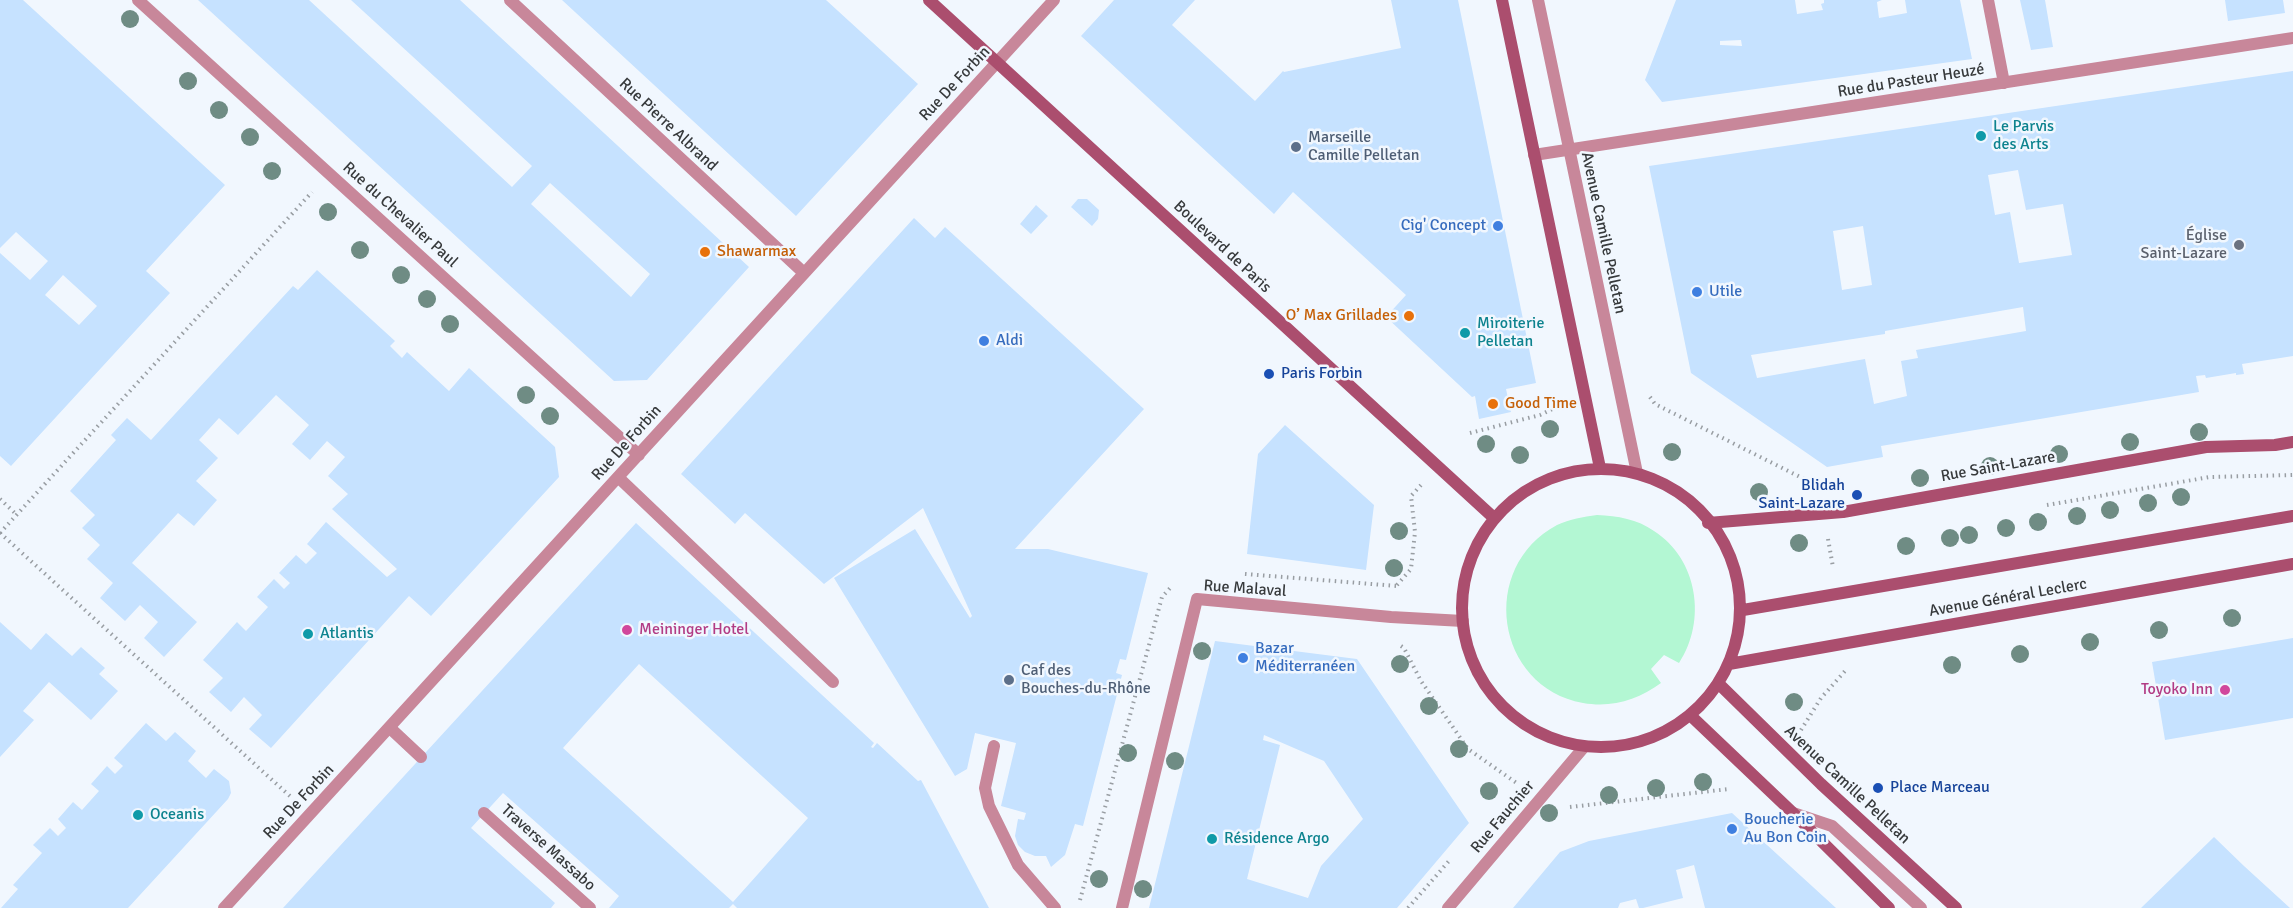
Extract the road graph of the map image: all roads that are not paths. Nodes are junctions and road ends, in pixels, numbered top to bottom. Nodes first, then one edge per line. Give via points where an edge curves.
1 (138, 0) edge
2 (510, 0) edge
3 (928, 0) edge
4 (1054, 0) edge
5 (1502, 0) edge
6 (1538, 0) edge
7 (1988, 0) edge
8 (2293, 38) edge
9 (997, 63) junction
10 (2004, 83) junction
11 (1569, 149) junction
12 (1534, 155) junction
13 (804, 273) junction
14 (2293, 442) edge
15 (639, 455) junction
16 (1600, 468) junction
17 (1636, 473) junction
18 (619, 478) junction
19 (2293, 516) edge
20 (1494, 518) junction
21 (1708, 523) junction
22 (2293, 564) edge
23 (1743, 610) junction
24 (1463, 621) junction
25 (1729, 664) junction
26 (833, 682) dead end
27 (1719, 684) junction
28 (1690, 715) junction
29 (390, 728) junction
30 (994, 746) dead end
31 (1584, 747) junction
32 (421, 757) dead end
33 (484, 813) dead end
34 (1793, 813) junction
35 (224, 908) edge
36 (590, 908) edge
37 (1055, 908) edge
38 (1122, 908) edge
39 (1448, 908) edge
40 (1889, 908) edge
41 (1921, 908) edge
42 (1956, 908) edge

1 - 15 street, Rue du Chevalier Paul
2 - 13 street, Rue Pierre Albrand
3 - 9 street, Boulevard de Paris
4 - 9 street, Rue De Forbin
5 - 12 street
6 - 11 street, Avenue Camille Pelletan
7 - 10 street
8 - 10 street, Rue du Pasteur Heuzé
9 - 13 street, Rue De Forbin
9 - 20 street, Boulevard de Paris
10 - 11 street, Rue du Pasteur Heuzé
11 - 12 street, Rue du Pasteur Heuzé
11 - 17 street, Avenue Camille Pelletan
12 - 16 street
13 - 15 street, Rue De Forbin
14 - 21 street, Rue Saint-Lazare via 2206,447 1843,512
15 - 18 street, Rue De Forbin
16 - 17 street
16 - 20 street via 1570,471 1541,482 1515,497
17 - 21 street via 1659,481 1686,498
18 - 26 street
18 - 29 street, Rue De Forbin
19 - 23 street, Avenue Général Leclerc
20 - 24 street via 1474,549 1463,584
21 - 23 street via 1722,535 1736,570
22 - 25 street, Avenue Général Leclerc
23 - 25 street
24 - 31 street via 1473,664 1498,703 1535,731
24 - 38 street, Rue Malaval via 1197,599
25 - 27 street
27 - 28 street
27 - 42 street, Avenue Camille Pelletan
28 - 31 street via 1657,736 1619,746
28 - 34 street
29 - 32 street
29 - 35 street, Rue De Forbin
30 - 37 street via 985,788 989,806 1018,865
31 - 39 street, Rue Fauchier
33 - 36 street, Traverse Massabo
34 - 40 street
34 - 41 street via 1832,826

